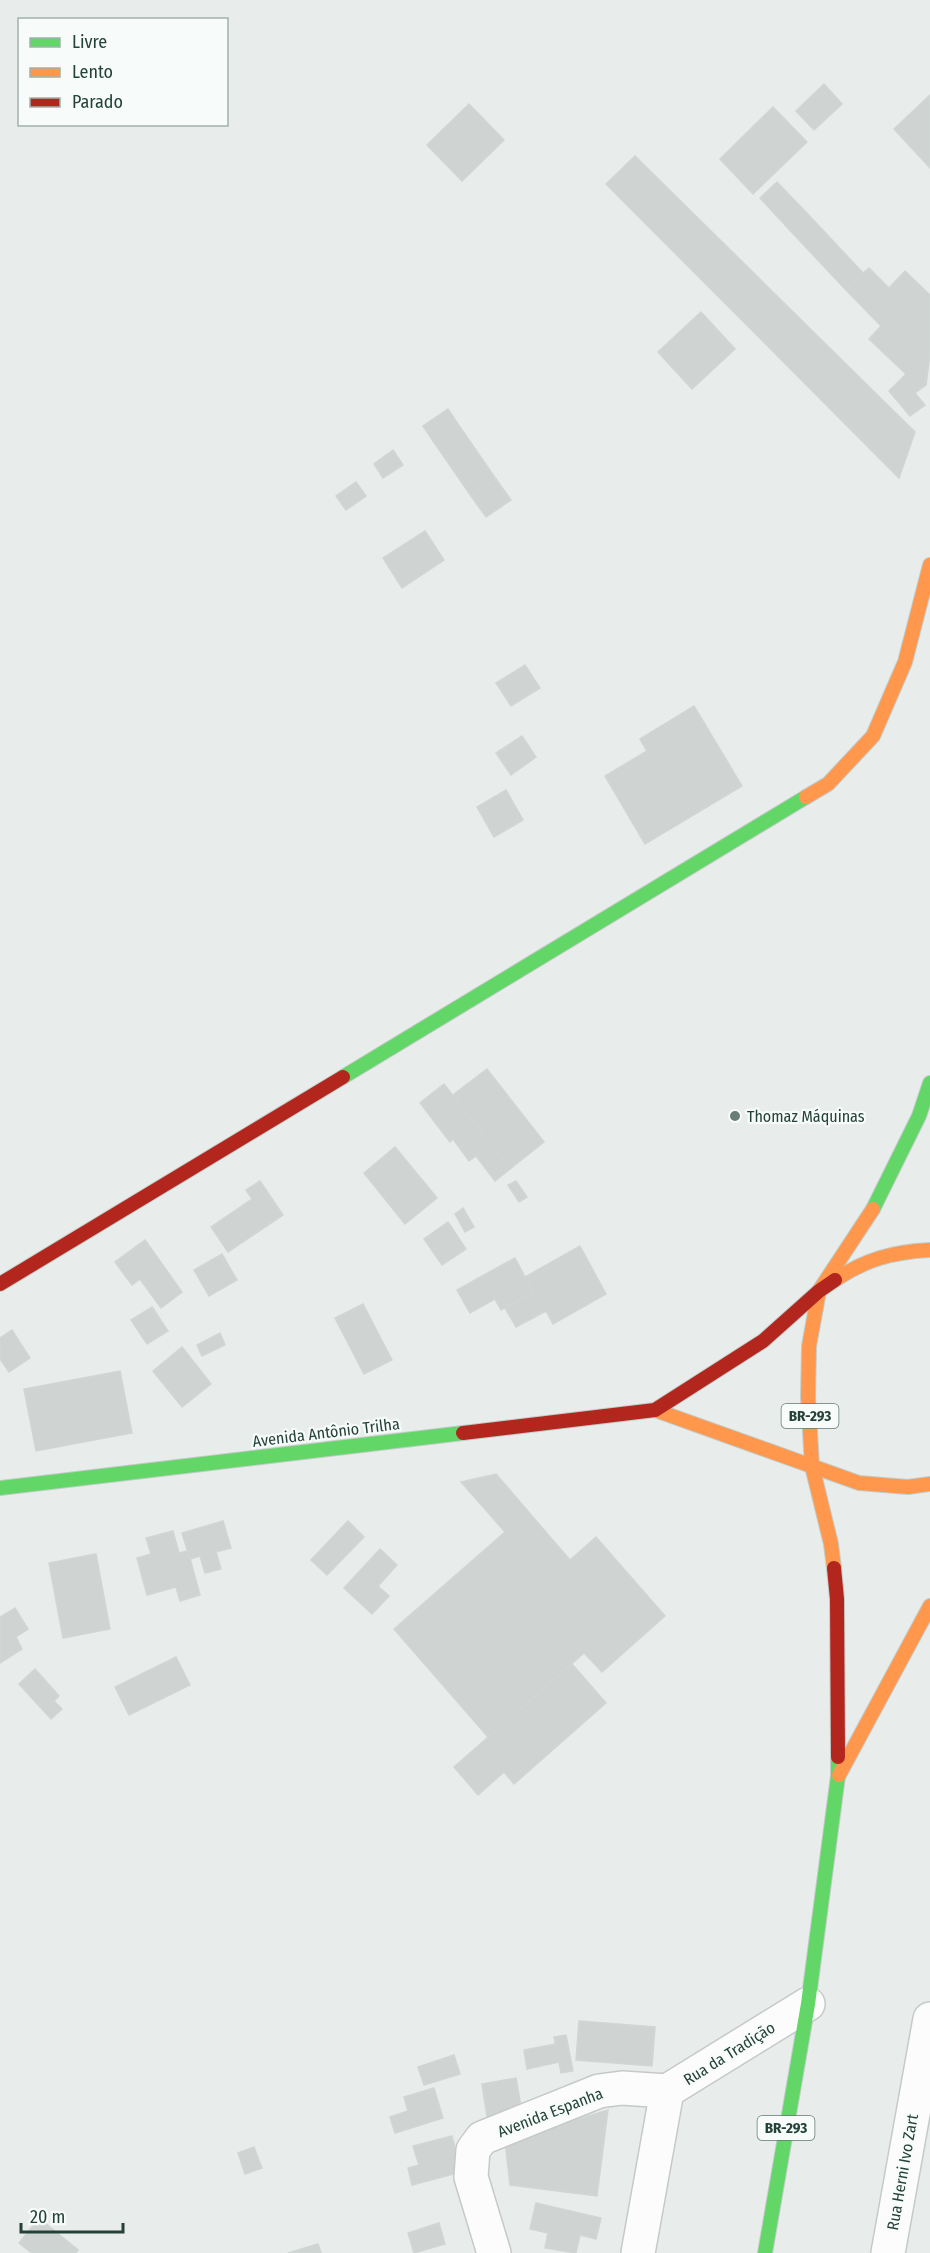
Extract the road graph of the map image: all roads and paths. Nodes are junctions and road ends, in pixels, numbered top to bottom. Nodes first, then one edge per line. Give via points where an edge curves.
1 (930, 565) edge
2 (930, 1083) edge
3 (930, 1250) edge
4 (0, 1284) edge
5 (819, 1291) junction
6 (655, 1410) junction
7 (812, 1466) junction
8 (930, 1484) edge
9 (0, 1488) edge
10 (930, 1606) edge
11 (838, 1776) junction
12 (808, 2004) junction
13 (930, 2019) edge
14 (667, 2091) junction
15 (494, 2253) edge
16 (638, 2253) edge
17 (765, 2253) edge
18 (888, 2253) edge

1 - 4 main road via 904,662 873,736 828,784
2 - 5 main road, BR-293 via 919,1116 879,1199
3 - 5 main road via 898,1252 856,1266
5 - 6 main road, Avenida Antônio Trilha via 763,1341
5 - 7 main road, BR-293 via 809,1346
6 - 7 main road, Avenida Antônio Trilha
6 - 9 main road, Avenida Antônio Trilha
7 - 8 main road, Avenida Antônio Trilha via 859,1483 908,1487
7 - 11 main road, BR-293 via 831,1544 837,1599
10 - 11 main road, BR-293
11 - 12 main road, BR-293
12 - 14 street, Rua da Tradição
12 - 17 main road, BR-293
13 - 18 street, Rua Herni Ivo Zart
14 - 15 street, Avenida Espanha via 599,2091 482,2138 472,2150 471,2177
14 - 16 street, Rua da Tradição

